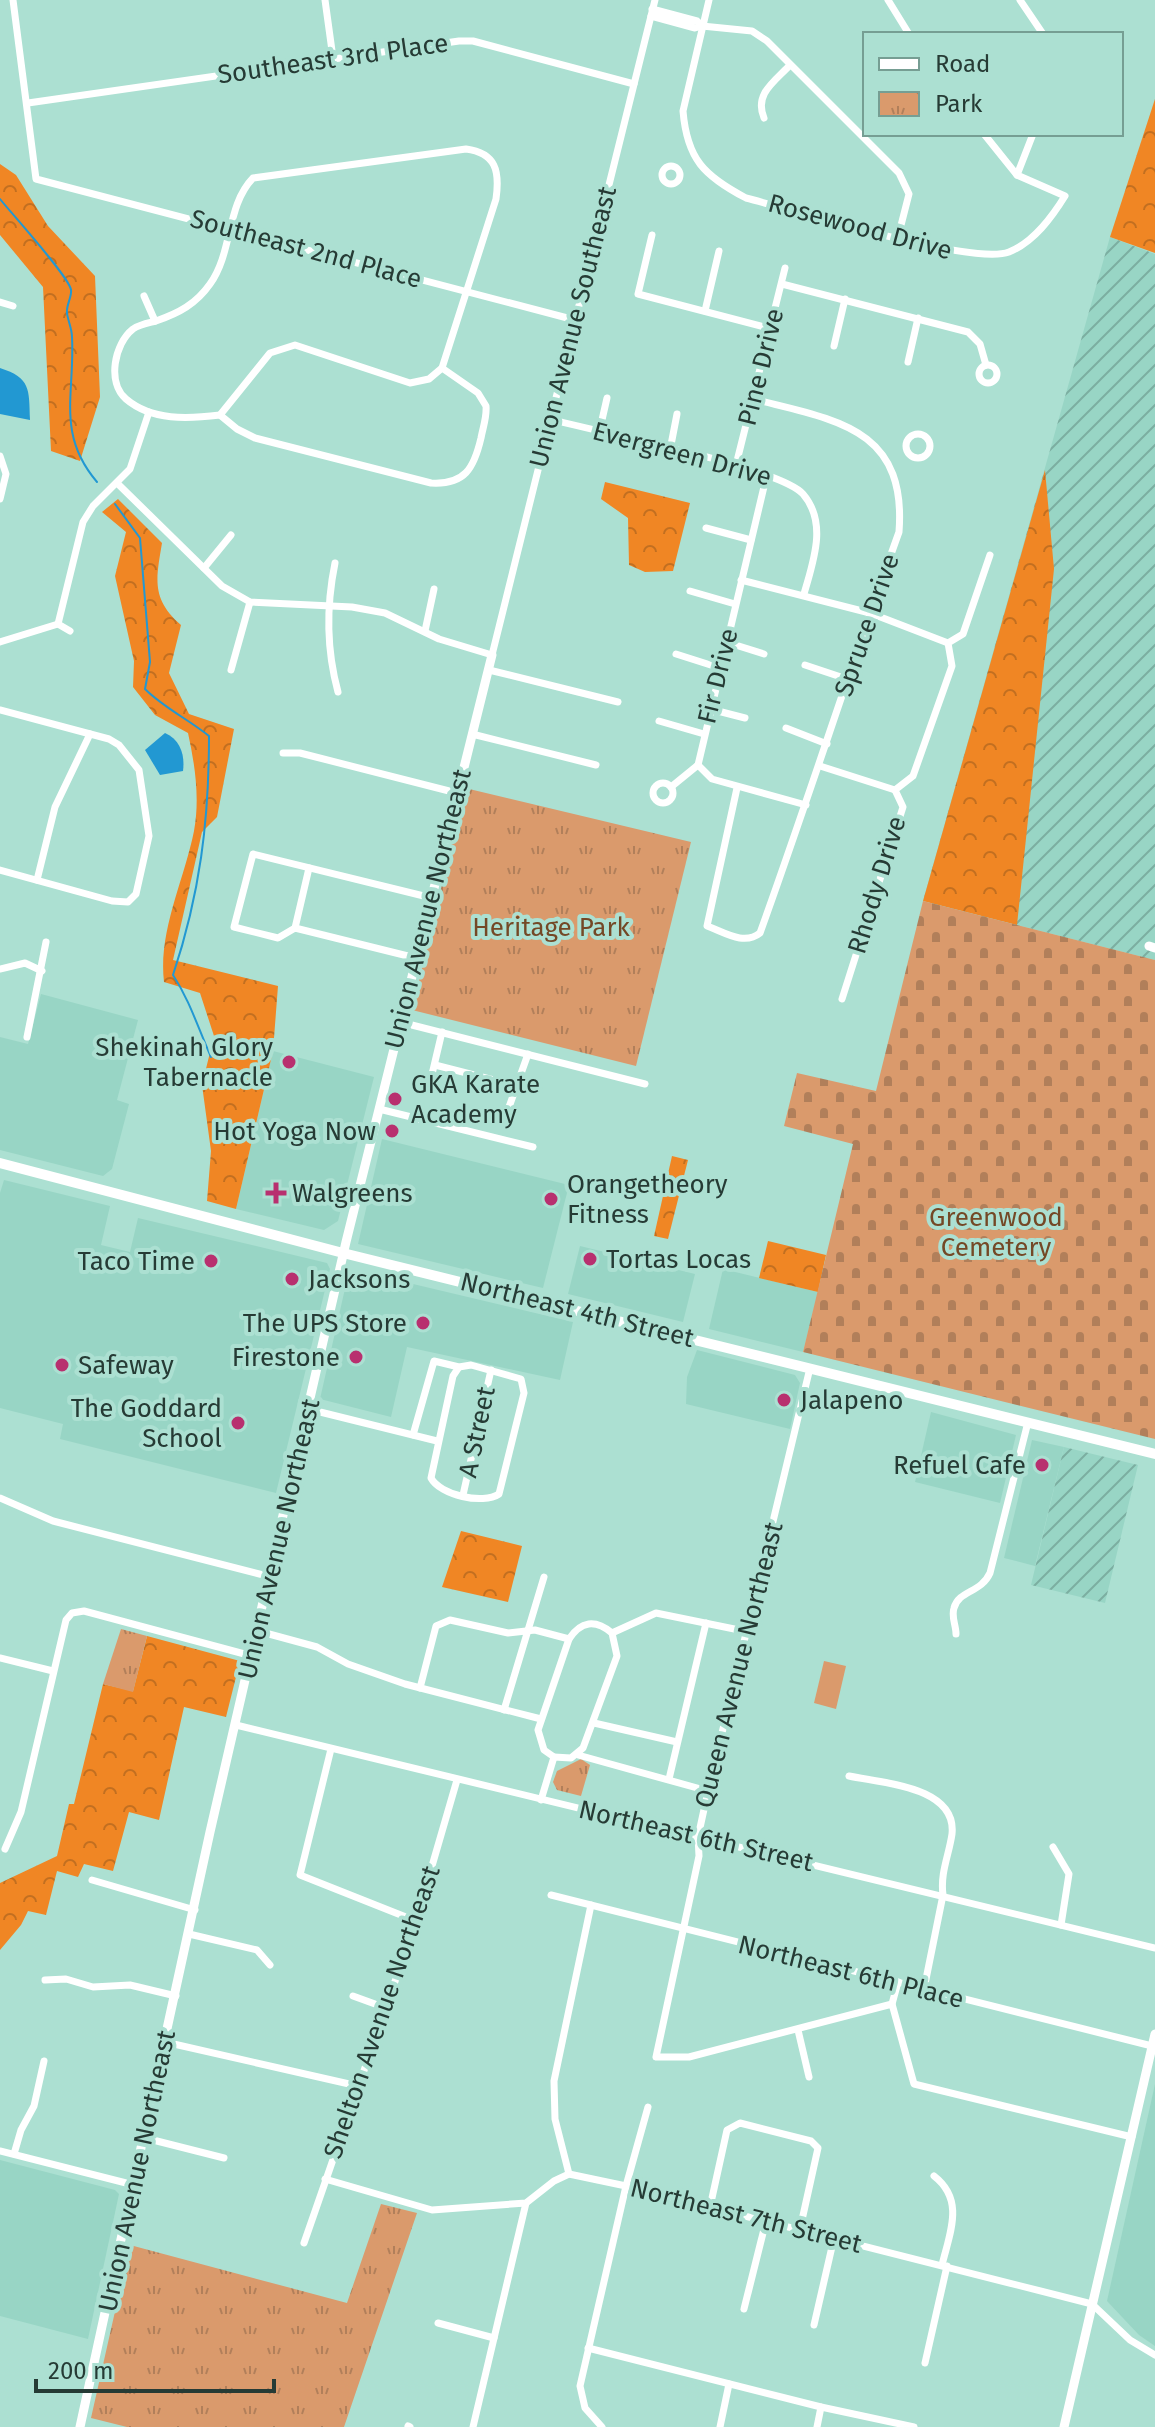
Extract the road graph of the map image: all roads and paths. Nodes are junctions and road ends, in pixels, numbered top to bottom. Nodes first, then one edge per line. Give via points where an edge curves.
1 (13, 0) edge
2 (325, 0) edge
3 (709, 0) edge
4 (888, 0) edge
5 (1020, 0) edge
6 (653, 8) edge
7 (702, 26) junction
8 (908, 32) edge
9 (1042, 32) edge
10 (333, 58) junction
11 (790, 65) junction
12 (634, 84) junction
13 (28, 103) junction
14 (764, 118) dead end
15 (986, 136) edge
16 (1032, 136) edge
17 (695, 161) junction
18 (678, 170) dead end
19 (1017, 175) junction
20 (230, 230) junction
21 (652, 235) dead end
22 (898, 237) junction
23 (719, 251) dead end
24 (785, 268) dead end
25 (782, 284) junction
26 (469, 292) junction
27 (144, 296) dead end
28 (845, 299) junction
29 (0, 302) edge
30 (13, 306) dead end
31 (705, 311) junction
32 (918, 318) junction
33 (575, 320) junction
34 (155, 321) junction
35 (772, 329) junction
36 (834, 346) dead end
37 (908, 362) dead end
38 (986, 365) dead end
39 (442, 368) junction
40 (607, 398) dead end
41 (753, 399) junction
42 (149, 412) junction
43 (677, 414) dead end
44 (220, 415) junction
45 (550, 419) junction
46 (599, 433) junction
47 (670, 450) junction
48 (907, 452) dead end
49 (0, 456) edge
50 (888, 459) junction
51 (736, 465) junction
52 (767, 474) junction
53 (118, 484) junction
54 (0, 499) edge
55 (706, 528) dead end
56 (231, 535) dead end
57 (751, 540) junction
58 (990, 555) dead end
59 (335, 563) dead end
60 (204, 568) junction
61 (741, 580) junction
62 (434, 589) dead end
63 (690, 591) dead end
64 (804, 594) junction
65 (250, 602) junction
66 (735, 604) junction
67 (326, 606) junction
68 (870, 613) junction
69 (58, 624) junction
70 (70, 631) dead end
71 (425, 631) junction
72 (0, 642) edge
73 (726, 642) junction
74 (948, 643) junction
75 (676, 654) dead end
76 (764, 654) dead end
77 (492, 655) junction
78 (805, 665) dead end
79 (720, 668) junction
80 (231, 670) dead end
81 (489, 670) junction
82 (847, 679) junction
83 (338, 692) dead end
84 (618, 702) dead end
85 (710, 709) junction
86 (0, 710) edge
87 (745, 718) dead end
88 (659, 721) dead end
89 (786, 728) dead end
90 (90, 734) junction
91 (472, 734) junction
92 (704, 734) junction
93 (827, 744) junction
94 (283, 753) dead end
95 (596, 765) dead end
96 (698, 765) junction
97 (820, 766) junction
98 (671, 787) dead end
99 (737, 788) junction
100 (895, 790) junction
101 (457, 793) junction
102 (806, 805) junction
103 (309, 868) junction
104 (0, 870) edge
105 (37, 880) junction
106 (432, 898) junction
107 (295, 928) junction
108 (46, 942) dead end
109 (416, 958) junction
110 (0, 969) edge
111 (42, 971) junction
112 (842, 999) dead end
113 (400, 1022) junction
114 (442, 1032) junction
115 (27, 1037) dead end
116 (528, 1054) junction
117 (435, 1065) junction
118 (645, 1084) dead end
119 (514, 1085) junction
120 (429, 1087) dead end
121 (509, 1107) dead end
122 (379, 1109) junction
123 (533, 1147) dead end
124 (0, 1163) edge
125 (343, 1253) junction
126 (459, 1367) junction
127 (810, 1368) junction
128 (491, 1370) junction
129 (308, 1409) junction
130 (1028, 1422) junction
131 (413, 1435) junction
132 (437, 1441) junction
133 (1155, 1454) edge
134 (463, 1495) junction
135 (0, 1498) edge
136 (271, 1577) junction
137 (544, 1577) dead end
138 (706, 1623) junction
139 (258, 1631) junction
140 (527, 1631) junction
141 (749, 1632) junction
142 (612, 1633) junction
143 (956, 1634) dead end
144 (569, 1639) junction
145 (252, 1656) junction
146 (0, 1658) edge
147 (53, 1671) junction
148 (420, 1688) junction
149 (504, 1710) junction
150 (541, 1719) junction
151 (594, 1723) junction
152 (236, 1725) junction
153 (677, 1742) junction
154 (331, 1749) junction
155 (578, 1755) junction
156 (554, 1757) junction
157 (849, 1776) dead end
158 (669, 1779) junction
159 (457, 1780) junction
160 (708, 1791) junction
161 (541, 1800) junction
162 (698, 1837) junction
163 (1053, 1847) dead end
164 (5, 1849) dead end
165 (92, 1880) dead end
166 (551, 1895) dead end
167 (943, 1895) junction
168 (591, 1905) junction
169 (195, 1910) junction
170 (416, 1921) junction
171 (1061, 1925) junction
172 (684, 1930) junction
173 (189, 1934) junction
174 (1155, 1948) edge
175 (270, 1965) dead end
176 (45, 1980) dead end
177 (898, 1982) junction
178 (924, 1989) junction
179 (176, 1996) junction
180 (353, 1996) dead end
181 (892, 2004) junction
182 (386, 2008) junction
183 (798, 2030) junction
184 (1155, 2034) edge
185 (165, 2042) junction
186 (1152, 2046) junction
187 (44, 2061) dead end
188 (809, 2077) dead end
189 (358, 2086) junction
190 (648, 2107) dead end
191 (1132, 2137) junction
192 (145, 2138) junction
193 (0, 2151) edge
194 (14, 2154) junction
195 (224, 2158) dead end
196 (569, 2174) junction
197 (934, 2176) dead end
198 (325, 2179) junction
199 (134, 2185) junction
200 (626, 2186) junction
201 (526, 2203) junction
202 (710, 2207) junction
203 (766, 2221) junction
204 (800, 2229) junction
205 (834, 2238) junction
206 (304, 2243) dead end
207 (945, 2266) junction
208 (1092, 2304) junction
209 (744, 2309) dead end
210 (438, 2323) dead end
211 (814, 2325) dead end
212 (494, 2338) junction
213 (588, 2348) junction
214 (1155, 2355) edge
215 (925, 2363) dead end
216 (729, 2384) junction
217 (821, 2407) junction
218 (899, 2425) edge
219 (80, 2427) edge
220 (473, 2427) edge
221 (602, 2427) edge
222 (720, 2427) edge
223 (817, 2427) edge
224 (914, 2427) edge
225 (1064, 2427) edge

1 - 13 street
2 - 10 street
3 - 7 street
4 - 8 street
5 - 9 street
6 - 7 street via 695,28
6 - 12 street, Union Avenue Southeast
7 - 11 street via 752,31
7 - 17 street via 683,111
10 - 12 street, Southeast 3rd Place via 473,41
10 - 13 street, Southeast 3rd Place
11 - 14 street via 761,96
11 - 22 street via 906,183 909,194
12 - 33 street, Union Avenue Southeast
13 - 20 street, Southeast 2nd Place via 36,179
15 - 19 street
16 - 19 street
17 - 18 street
17 - 22 street, Rosewood Drive via 746,198
19 - 22 street, Rosewood Drive via 1065,196 1050,220 1009,252 961,254
20 - 26 street, Southeast 2nd Place
20 - 26 street via 239,195 253,178 264,174 482,151 497,167 496,199
20 - 34 street via 203,294 189,307
21 - 31 street via 638,294
23 - 31 street
24 - 25 street, Pine Drive
25 - 28 street
25 - 35 street, Pine Drive
26 - 33 street, Southeast 2nd Place
26 - 39 street
27 - 34 street
28 - 32 street
28 - 36 street
29 - 30 street
31 - 35 street
32 - 37 street
32 - 38 street via 968,332 980,344
33 - 45 street, Union Avenue Southeast
34 - 42 street via 126,335 116,365 120,394
35 - 41 street, Pine Drive
39 - 44 street via 429,379 410,383 310,347 283,347 270,353
39 - 44 street via 478,393 486,406 476,460 454,483 431,483 255,438
40 - 46 street
41 - 50 street via 845,424 869,438
41 - 51 street, Pine Drive
42 - 44 street via 174,418
42 - 53 street via 130,469
43 - 47 street
45 - 46 street, Evergreen Drive
45 - 77 street, Union Avenue Southeast
46 - 47 street, Evergreen Drive
47 - 51 street, Evergreen Drive
48 - 50 street
49 - 54 street via 5,465
50 - 68 street, Spruce Drive via 901,510 899,532
51 - 52 street, Evergreen Drive
52 - 57 street, Fir Drive
52 - 64 street, Evergreen Drive via 803,494 814,514 814,556
53 - 60 street
53 - 69 street via 83,522
55 - 57 street
56 - 60 street
57 - 61 street, Fir Drive
58 - 74 street via 963,634
59 - 67 street
60 - 65 street
61 - 64 street
61 - 66 street, Fir Drive
62 - 71 street
63 - 66 street
64 - 68 street
65 - 67 street
65 - 80 street
66 - 73 street, Fir Drive
67 - 71 street via 385,613
67 - 83 street
68 - 74 street
68 - 82 street, Spruce Drive
69 - 70 street
69 - 72 street
71 - 77 street
73 - 76 street
73 - 79 street, Fir Drive
74 - 100 street, Rhody Drive via 952,666 913,776
75 - 79 street
77 - 81 street, Union Avenue Northeast
78 - 82 street
79 - 85 street, Fir Drive
81 - 84 street
81 - 91 street, Union Avenue Northeast
82 - 93 street, Spruce Drive
85 - 87 street
85 - 92 street, Fir Drive
86 - 90 street
88 - 92 street
89 - 93 street
90 - 105 street via 55,807
90 - 105 street via 109,739 127,754 143,780 149,836 136,894 128,902 112,901
91 - 95 street
91 - 101 street, Union Avenue Northeast
92 - 96 street, Fir Drive
93 - 97 street, Spruce Drive
94 - 101 street
96 - 98 street
96 - 99 street via 712,779
97 - 100 street
97 - 102 street, Spruce Drive
99 - 102 street
99 - 102 street, Spruce Drive via 707,926 742,939 760,933
100 - 112 street, Rhody Drive via 903,807
101 - 106 street, Union Avenue Northeast
103 - 106 street
103 - 107 street
103 - 107 street via 253,854 234,927 278,938
104 - 105 street
106 - 109 street, Union Avenue Northeast
107 - 109 street
108 - 111 street
109 - 113 street, Union Avenue Northeast
110 - 111 street via 25,963
111 - 115 street
113 - 114 street
113 - 122 street, Union Avenue Northeast
114 - 116 street
114 - 117 street
116 - 118 street
116 - 119 street
117 - 119 street
117 - 120 street
119 - 121 street
122 - 123 street
122 - 125 street, Union Avenue Northeast
124 - 125 main road, Northeast 4th Street
125 - 127 main road, Northeast 4th Street
125 - 129 street, Union Avenue Northeast
126 - 128 street
126 - 131 street via 439,1360 431,1365
126 - 132 street
127 - 130 main road, Northeast 4th Street
127 - 141 street, Queen Avenue Northeast
128 - 134 street, A Street
128 - 134 street via 517,1376 524,1393 501,1490 485,1499
129 - 131 street
129 - 136 street, Union Avenue Northeast
130 - 133 main road, Northeast 4th Street
130 - 143 street via 990,1573 985,1584 959,1599 954,1608
131 - 132 street
132 - 134 street via 433,1482 441,1490
135 - 136 street via 53,1521
136 - 139 street, Union Avenue Northeast
137 - 140 street
138 - 141 street
138 - 142 street via 656,1613
138 - 153 street
139 - 145 street, Union Avenue Northeast
139 - 148 street via 317,1647 348,1664
140 - 144 street
140 - 148 street via 508,1633 450,1620 436,1626
140 - 149 street
141 - 160 street, Queen Avenue Northeast
142 - 144 street via 588,1623
142 - 151 street via 617,1656
144 - 150 street
145 - 147 street via 84,1611 66,1620
145 - 152 street, Union Avenue Northeast
146 - 147 street
147 - 164 street via 21,1812
148 - 149 street
149 - 150 street
150 - 156 street via 541,1744
151 - 153 street
151 - 155 street
152 - 154 street, Northeast 6th Street
152 - 169 street, Union Avenue Northeast
153 - 158 street
154 - 159 street, Northeast 6th Street
154 - 170 street via 300,1875
155 - 156 street
155 - 158 street
156 - 161 street
157 - 167 street via 919,1792 943,1805 952,1831
158 - 160 street
159 - 161 street, Northeast 6th Street
159 - 170 street, Shelton Avenue Northeast
160 - 162 street, Queen Avenue Northeast
161 - 162 street, Northeast 6th Street
162 - 167 street, Northeast 6th Street
162 - 172 street, Queen Avenue Northeast
163 - 171 street via 1069,1874
165 - 169 street
166 - 168 street, Northeast 6th Place
167 - 171 street, Northeast 6th Street
167 - 178 street
168 - 172 street, Northeast 6th Place
168 - 196 street via 554,2081 555,2119
169 - 173 street, Union Avenue Northeast
170 - 182 street, Shelton Avenue Northeast
171 - 174 street, Northeast 6th Street
172 - 177 street, Northeast 6th Place
172 - 183 street, Queen Avenue Northeast via 656,2057 689,2057
173 - 175 street via 257,1950
173 - 179 street, Union Avenue Northeast
176 - 179 street via 66,1979 93,1987 130,1985
177 - 178 street, Northeast 6th Place
177 - 181 street
178 - 186 street, Northeast 6th Place
179 - 185 street, Union Avenue Northeast
180 - 182 street
181 - 183 street
181 - 191 street via 914,2084
182 - 189 street, Shelton Avenue Northeast
183 - 188 street
184 - 186 street
185 - 189 street
185 - 192 street, Union Avenue Northeast
186 - 191 street
187 - 194 street via 34,2106
189 - 198 street, Shelton Avenue Northeast
190 - 200 street
191 - 208 street
192 - 195 street
192 - 199 street, Union Avenue Northeast
193 - 194 street
194 - 199 street
196 - 200 street, Northeast 7th Street
196 - 201 street
197 - 207 street via 954,2198
198 - 201 street via 432,2210
198 - 206 street, Shelton Avenue Northeast
199 - 219 street, Union Avenue Northeast
200 - 202 street, Northeast 7th Street
200 - 213 street
201 - 212 street
202 - 203 street, Northeast 7th Street
202 - 204 street via 727,2130 740,2123 811,2141 818,2152
203 - 204 street, Northeast 7th Street
203 - 209 street
204 - 205 street, Northeast 7th Street
205 - 207 street, Northeast 7th Street
205 - 211 street
207 - 208 street, Northeast 7th Street
207 - 215 street
208 - 214 street, Northeast 7th Street via 1130,2340
208 - 225 street
210 - 212 street
212 - 220 street
213 - 216 street
213 - 221 street via 582,2398
216 - 217 street
216 - 222 street
217 - 218 street
217 - 223 street
218 - 224 street

